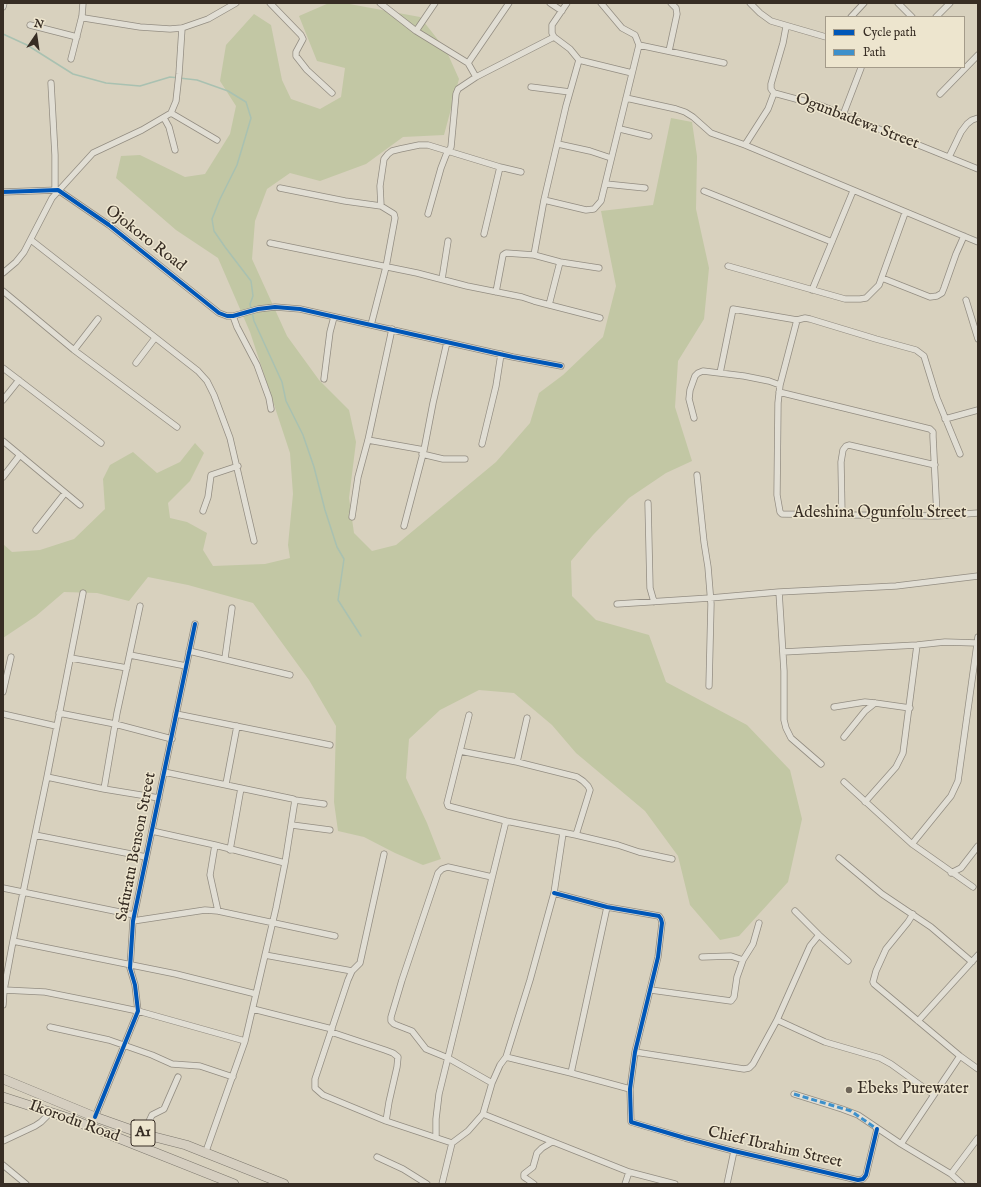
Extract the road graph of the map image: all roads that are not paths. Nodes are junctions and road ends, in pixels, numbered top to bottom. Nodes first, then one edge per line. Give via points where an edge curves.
1 (4, 3) edge
2 (83, 3) edge
3 (236, 3) edge
4 (270, 3) edge
5 (380, 3) edge
6 (435, 3) edge
7 (509, 3) edge
8 (550, 3) edge
9 (567, 3) edge
10 (601, 3) edge
11 (671, 3) edge
12 (750, 3) edge
13 (864, 3) edge
14 (898, 3) edge
15 (950, 3) edge
16 (3, 7) edge
17 (562, 11) junction
18 (82, 16) junction
19 (852, 16) edge
20 (911, 16) edge
21 (937, 16) edge
22 (30, 25) dead end
23 (786, 26) junction
24 (182, 28) junction
25 (416, 31) junction
26 (825, 36) edge
27 (77, 37) junction
28 (554, 37) junction
29 (639, 45) junction
30 (669, 51) junction
31 (978, 55) edge
32 (71, 60) dead end
33 (579, 60) junction
34 (724, 62) dead end
35 (468, 63) junction
36 (861, 68) edge
37 (632, 73) junction
38 (476, 77) junction
39 (51, 83) dead end
40 (531, 86) dead end
41 (570, 92) junction
42 (332, 93) dead end
43 (774, 93) junction
44 (940, 94) dead end
45 (626, 98) junction
46 (171, 113) junction
47 (843, 115) junction
48 (164, 118) junction
49 (978, 118) edge
50 (620, 129) junction
51 (649, 136) dead end
52 (217, 140) dead end
53 (558, 144) junction
54 (745, 145) junction
55 (176, 150) dead end
56 (448, 151) junction
57 (949, 157) junction
58 (611, 158) junction
59 (500, 168) junction
60 (978, 169) edge
61 (521, 172) dead end
62 (606, 184) junction
63 (280, 188) dead end
64 (646, 188) dead end
65 (56, 190) junction
66 (704, 191) dead end
67 (853, 191) junction
68 (3, 192) edge
69 (544, 200) junction
70 (382, 206) junction
71 (905, 213) junction
72 (428, 214) dead end
73 (484, 234) dead end
74 (964, 236) junction
75 (31, 240) junction
76 (448, 241) dead end
77 (832, 242) junction
78 (978, 242) edge
79 (270, 243) dead end
80 (534, 255) junction
81 (560, 262) junction
82 (728, 266) dead end
83 (386, 267) junction
84 (599, 268) dead end
85 (3, 273) edge
86 (882, 278) junction
87 (442, 279) junction
88 (812, 290) junction
89 (3, 291) edge
90 (496, 292) junction
91 (966, 300) dead end
92 (549, 305) junction
93 (233, 316) junction
94 (334, 317) junction
95 (600, 318) dead end
96 (98, 319) dead end
97 (797, 320) junction
98 (371, 324) junction
99 (392, 329) junction
100 (155, 338) junction
101 (978, 339) edge
102 (447, 342) junction
103 (74, 350) junction
104 (501, 354) junction
105 (136, 363) dead end
106 (561, 366) dead end
107 (3, 368) edge
108 (720, 373) junction
109 (324, 379) dead end
110 (19, 380) junction
111 (780, 385) junction
112 (779, 392) junction
113 (3, 400) edge
114 (271, 409) dead end
115 (978, 410) edge
116 (694, 418) dead end
117 (945, 419) junction
118 (177, 427) dead end
119 (368, 440) junction
120 (3, 441) edge
121 (102, 443) dead end
122 (482, 444) dead end
123 (423, 452) junction
124 (960, 454) dead end
125 (20, 455) junction
126 (464, 459) dead end
127 (935, 465) junction
128 (238, 466) junction
129 (697, 475) dead end
130 (3, 477) edge
131 (65, 493) junction
132 (648, 503) dead end
133 (80, 505) dead end
134 (203, 511) dead end
135 (978, 514) edge
136 (842, 515) junction
137 (936, 516) junction
138 (352, 517) dead end
139 (404, 526) dead end
140 (36, 530) dead end
141 (254, 541) dead end
142 (978, 576) edge
143 (779, 592) junction
144 (83, 593) dead end
145 (710, 598) junction
146 (654, 602) junction
147 (617, 604) dead end
148 (140, 606) dead end
149 (232, 608) dead end
150 (195, 624) dead end
151 (978, 640) edge
152 (917, 645) junction
153 (189, 650) junction
154 (783, 652) junction
155 (130, 655) junction
156 (11, 657) dead end
157 (71, 658) junction
158 (224, 658) junction
159 (186, 666) junction
160 (127, 668) junction
161 (290, 675) dead end
162 (709, 686) dead end
163 (3, 692) edge
164 (875, 702) junction
165 (834, 707) dead end
166 (910, 708) junction
167 (59, 713) junction
168 (3, 714) edge
169 (176, 714) junction
170 (469, 715) dead end
171 (527, 718) dead end
172 (115, 724) junction
173 (56, 726) junction
174 (237, 726) junction
175 (844, 737) dead end
176 (172, 739) junction
177 (330, 745) dead end
178 (460, 750) junction
179 (517, 762) junction
180 (820, 764) dead end
181 (164, 772) junction
182 (47, 777) junction
183 (844, 782) dead end
184 (226, 784) junction
185 (241, 788) junction
186 (104, 789) junction
187 (159, 798) junction
188 (295, 800) junction
189 (865, 802) junction
190 (324, 804) dead end
191 (506, 821) junction
192 (292, 824) junction
193 (330, 830) dead end
194 (152, 831) junction
195 (563, 833) junction
196 (35, 835) junction
197 (576, 835) junction
198 (912, 844) junction
199 (215, 845) junction
200 (978, 846) edge
201 (230, 850) junction
202 (384, 854) dead end
203 (146, 857) junction
204 (839, 858) dead end
205 (672, 859) dead end
206 (285, 863) junction
207 (950, 873) junction
208 (492, 877) junction
209 (973, 887) dead end
210 (3, 888) edge
211 (23, 892) junction
212 (554, 893) junction
213 (606, 907) junction
214 (218, 911) junction
215 (795, 911) dead end
216 (913, 914) junction
217 (134, 915) junction
218 (133, 921) junction
219 (273, 923) junction
220 (759, 923) dead end
221 (819, 935) junction
222 (335, 936) dead end
223 (13, 941) junction
224 (265, 955) junction
225 (978, 955) edge
226 (702, 957) dead end
227 (744, 960) junction
228 (848, 961) dead end
229 (972, 962) junction
230 (130, 964) junction
231 (352, 971) junction
232 (4, 990) junction
233 (651, 990) junction
234 (256, 994) junction
235 (3, 1005) edge
236 (253, 1009) junction
237 (138, 1011) junction
238 (777, 1020) junction
239 (918, 1021) junction
240 (50, 1027) dead end
241 (331, 1031) junction
242 (245, 1041) junction
243 (124, 1045) junction
244 (635, 1052) junction
245 (960, 1056) junction
246 (506, 1057) junction
247 (448, 1058) junction
248 (978, 1069) edge
249 (571, 1072) junction
250 (178, 1077) dead end
251 (233, 1077) junction
252 (3, 1079) edge
253 (492, 1083) junction
254 (630, 1089) junction
255 (794, 1094) dead end
256 (934, 1095) junction
257 (3, 1097) edge
258 (51, 1112) junction
259 (483, 1114) junction
260 (95, 1116) junction
261 (386, 1121) junction
262 (877, 1129) junction
263 (143, 1134) junction
264 (436, 1137) junction
265 (978, 1138) edge
266 (3, 1141) edge
267 (552, 1142) junction
268 (452, 1143) junction
269 (901, 1144) junction
270 (734, 1151) junction
271 (205, 1154) junction
272 (377, 1157) dead end
273 (3, 1165) edge
274 (629, 1172) junction
275 (951, 1174) junction
276 (230, 1183) edge
277 (26, 1184) edge
278 (284, 1184) edge
279 (427, 1184) edge
280 (442, 1184) edge
281 (534, 1184) edge
282 (625, 1184) edge
283 (676, 1184) edge
284 (727, 1184) edge
285 (962, 1184) edge

1 - 16 street
2 - 18 street
3 - 24 street via 208,19
4 - 42 street via 303,39 296,56
5 - 25 street
6 - 25 street
7 - 35 street
8 - 17 street
9 - 17 street
10 - 29 street via 622,28 635,35
11 - 30 street via 677,14
12 - 23 street via 770,21
13 - 19 street
14 - 20 street
15 - 21 street
17 - 28 street via 552,25
18 - 24 street via 140,27
18 - 27 street
22 - 27 street
23 - 26 street
23 - 43 street, Ogunbadewa Street via 770,84
24 - 46 street via 176,101
25 - 35 street
27 - 32 street
28 - 33 street via 570,49
28 - 38 street
29 - 30 street
29 - 37 street
30 - 34 street
31 - 44 street
33 - 37 street
33 - 41 street
35 - 38 street
36 - 47 street
37 - 45 street
38 - 56 street via 458,89 456,94 451,147
39 - 65 street
40 - 41 street
41 - 53 street
43 - 47 street, Ogunbadewa Street via 805,100
43 - 54 street via 768,109
45 - 50 street
45 - 54 street via 676,109 693,117 711,133
46 - 48 street
46 - 52 street
47 - 57 street, Ogunbadewa Street
48 - 55 street
48 - 65 street via 93,153
49 - 57 street via 967,124
50 - 51 street
50 - 58 street
53 - 58 street
53 - 69 street
54 - 67 street
56 - 59 street
56 - 70 street via 419,145 388,154 384,159 380,186
56 - 72 street
57 - 60 street, Ogunbadewa Street
58 - 62 street
59 - 61 street
59 - 73 street
62 - 64 street
62 - 69 street via 601,201 594,209 586,210
63 - 70 street
65 - 68 street
65 - 75 street
65 - 93 street, Ojokoro Road via 109,225 220,313
66 - 77 street
67 - 71 street
67 - 77 street
69 - 80 street
70 - 83 street via 394,214
71 - 74 street
71 - 86 street
74 - 78 street
74 - 86 street via 942,293 937,296 930,297
75 - 85 street via 16,262
75 - 100 street
76 - 87 street
77 - 88 street
79 - 83 street
80 - 81 street
80 - 90 street via 510,252 504,255
81 - 84 street
81 - 92 street
82 - 88 street
83 - 87 street
83 - 98 street
86 - 88 street via 879,285 866,298 846,299
87 - 90 street
89 - 103 street
90 - 92 street
91 - 101 street
92 - 95 street
93 - 94 street via 274,307
93 - 114 street via 257,365
94 - 98 street
94 - 109 street
96 - 103 street
97 - 108 street via 734,309
97 - 111 street
97 - 117 street via 810,319 920,352 924,356
98 - 99 street
99 - 102 street
99 - 119 street
100 - 105 street
100 - 128 street via 207,381 224,420
102 - 104 street
102 - 123 street
103 - 118 street
104 - 106 street
104 - 122 street
107 - 110 street
108 - 111 street
108 - 116 street via 703,371 694,376 690,399
110 - 113 street
110 - 121 street
111 - 112 street
112 - 127 street via 930,430
112 - 136 street, Adeshina Ogunfolu Street via 777,495 780,512
115 - 117 street
117 - 124 street
119 - 123 street
119 - 138 street via 358,477
120 - 125 street
123 - 126 street via 444,459
123 - 139 street
125 - 130 street
125 - 131 street
127 - 136 street via 846,446 841,462
127 - 137 street
128 - 134 street via 211,475
128 - 141 street
129 - 145 street
131 - 133 street
131 - 140 street
132 - 146 street via 649,581
135 - 137 street, Adeshina Ogunfolu Street
136 - 137 street, Adeshina Ogunfolu Street
142 - 143 street via 896,586
143 - 145 street
143 - 154 street
144 - 157 street
145 - 146 street
145 - 162 street
146 - 147 street
148 - 155 street
149 - 158 street
150 - 153 street, Safuratu Benson Street
151 - 152 street
151 - 198 street via 958,781 951,796
152 - 154 street
152 - 166 street
153 - 158 street
153 - 159 street, Safuratu Benson Street
154 - 180 street via 786,728 791,738
155 - 159 street
155 - 160 street
156 - 163 street
157 - 160 street
157 - 167 street
158 - 161 street
159 - 169 street, Safuratu Benson Street
160 - 172 street
164 - 165 street
164 - 166 street
164 - 175 street
166 - 189 street via 900,760
167 - 172 street
167 - 173 street
168 - 173 street
169 - 174 street
169 - 176 street, Safuratu Benson Street
170 - 178 street
171 - 179 street
172 - 176 street
172 - 186 street
173 - 182 street
174 - 177 street
174 - 184 street
176 - 181 street, Safuratu Benson Street
178 - 179 street
178 - 191 street via 448,806
179 - 197 street via 577,777 588,786 590,790
181 - 184 street
181 - 187 street, Safuratu Benson Street
182 - 186 street
182 - 196 street
183 - 189 street
184 - 185 street
185 - 188 street
185 - 201 street
186 - 187 street
187 - 194 street, Safuratu Benson Street
188 - 190 street
188 - 192 street
189 - 198 street
191 - 195 street
191 - 208 street
192 - 193 street
192 - 206 street
194 - 199 street
194 - 203 street, Safuratu Benson Street
195 - 197 street
195 - 212 street
196 - 203 street
196 - 211 street
197 - 205 street
198 - 207 street
199 - 201 street
199 - 214 street via 210,875
200 - 207 street via 961,868
201 - 206 street
202 - 231 street via 360,963
203 - 217 street, Safuratu Benson Street
204 - 216 street via 882,894
206 - 219 street
207 - 209 street
208 - 247 street
208 - 247 street via 448,867 438,873 391,1017 391,1022 412,1031 426,1049
210 - 211 street
211 - 217 street
211 - 223 street
212 - 213 street
212 - 246 street
213 - 233 street via 659,916 661,919 658,957
213 - 249 street
214 - 218 street via 205,910
214 - 219 street
215 - 221 street
216 - 229 street
216 - 239 street via 886,949 873,982
217 - 218 street, Safuratu Benson Street
218 - 230 street, Safuratu Benson Street
219 - 222 street
219 - 224 street
220 - 227 street via 753,944
221 - 228 street
221 - 238 street via 810,946
223 - 230 street
223 - 232 street
224 - 231 street
224 - 234 street
225 - 229 street
226 - 227 street via 731,956
227 - 233 street via 736,977 734,997 731,1001
229 - 239 street
230 - 234 street
230 - 237 street, Safuratu Benson Street
231 - 241 street
232 - 235 street
232 - 237 street via 45,992
233 - 244 street
234 - 236 street
236 - 241 street
236 - 242 street
237 - 242 street
237 - 243 street, Safuratu Benson Street
238 - 244 street via 749,1068 740,1069
238 - 256 street via 825,1042 885,1061
239 - 245 street
240 - 243 street
241 - 261 street via 398,1057
241 - 261 street via 314,1079 315,1088 323,1095
242 - 251 street
243 - 251 street via 172,1064 200,1066
243 - 260 street, Safuratu Benson Street
244 - 254 street
245 - 248 street
245 - 256 street
246 - 249 street
246 - 253 street
247 - 253 street
247 - 264 street via 438,1099
249 - 254 street
250 - 263 street via 164,1109 152,1115
251 - 271 street
252 - 260 highway, Ikorodu Road / A1
253 - 259 street
254 - 270 street, Chief Ibrahim Street via 631,1122
255 - 262 street via 851,1111
256 - 269 street
257 - 258 highway, Ikorodu Road / A1
258 - 266 street via 35,1126
258 - 276 highway, Ikorodu Road / A1
259 - 267 street
259 - 268 street via 468,1132
260 - 263 highway, Ikorodu Road / A1
261 - 264 street
262 - 269 street
262 - 270 street, Chief Ibrahim Street via 866,1175 858,1180
263 - 271 highway, Ikorodu Road / A1 via 186,1145
264 - 268 street
265 - 275 street
267 - 274 street
267 - 281 street via 537,1153 533,1167 524,1174 524,1177
268 - 280 street
269 - 275 street
270 - 284 street
271 - 278 highway, Ikorodu Road / A1
272 - 279 street
273 - 277 street
274 - 282 street
274 - 283 street
275 - 285 street

